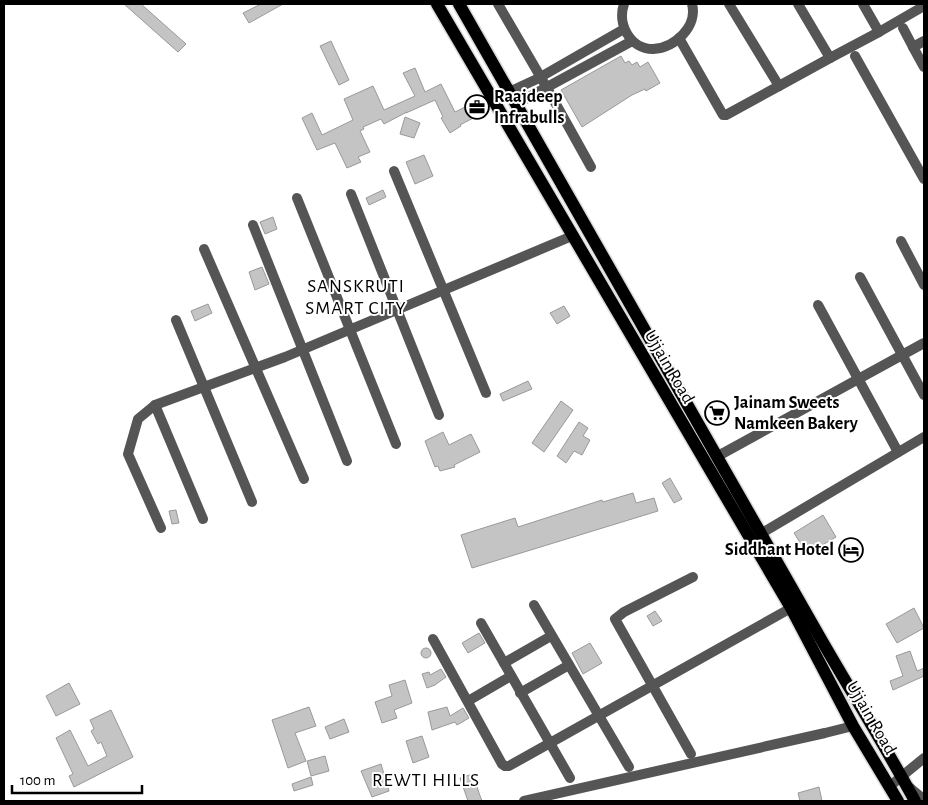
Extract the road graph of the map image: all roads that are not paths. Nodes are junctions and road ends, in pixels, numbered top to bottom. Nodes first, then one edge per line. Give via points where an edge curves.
1 (437, 4) edge
2 (458, 4) edge
3 (498, 4) edge
4 (624, 4) edge
5 (692, 4) edge
6 (729, 4) edge
7 (798, 4) edge
8 (863, 4) edge
9 (924, 6) edge
10 (466, 16) junction
11 (449, 25) junction
12 (903, 28) dead end
13 (624, 29) junction
14 (879, 32) junction
15 (679, 38) junction
16 (632, 41) junction
17 (924, 41) edge
18 (913, 47) junction
19 (576, 56) junction
20 (855, 56) dead end
21 (830, 58) junction
22 (924, 67) edge
23 (583, 68) junction
24 (541, 76) junction
25 (779, 86) junction
26 (547, 88) junction
27 (509, 92) junction
28 (516, 104) junction
29 (591, 167) dead end
30 (394, 171) dead end
31 (924, 179) edge
32 (351, 194) dead end
33 (297, 198) dead end
34 (253, 225) dead end
35 (572, 236) junction
36 (901, 241) dead end
37 (204, 249) dead end
38 (860, 277) dead end
39 (924, 284) edge
40 (443, 291) junction
41 (818, 305) dead end
42 (397, 310) junction
43 (176, 320) dead end
44 (350, 330) junction
45 (924, 343) edge
46 (303, 350) junction
47 (902, 355) junction
48 (256, 368) junction
49 (858, 379) junction
50 (204, 387) junction
51 (486, 393) dead end
52 (924, 396) edge
53 (155, 406) junction
54 (439, 415) dead end
55 (924, 437) edge
56 (396, 444) dead end
57 (898, 452) junction
58 (718, 456) junction
59 (347, 461) dead end
60 (304, 479) dead end
61 (252, 502) dead end
62 (203, 519) dead end
63 (161, 528) dead end
64 (762, 533) junction
65 (692, 577) dead end
66 (534, 606) dead end
67 (791, 608) junction
68 (481, 623) dead end
69 (551, 636) junction
70 (432, 639) dead end
71 (504, 663) junction
72 (568, 665) junction
73 (511, 676) junction
74 (654, 686) junction
75 (520, 693) junction
76 (468, 701) junction
77 (598, 715) junction
78 (854, 726) junction
79 (548, 743) junction
80 (691, 754) dead end
81 (924, 758) edge
82 (629, 767) dead end
83 (570, 778) dead end
84 (904, 780) junction
85 (892, 796) edge
86 (524, 801) edge
87 (915, 801) edge
88 (924, 801) edge

1 - 11 main road, Ujjain Road
2 - 10 main road, Ujjain Road
3 - 24 street
4 - 13 street via 621,11
5 - 15 street via 693,17
6 - 25 street
7 - 21 street
8 - 14 street
9 - 14 street
10 - 11 main road
10 - 27 main road, Ujjain Road
11 - 35 main road, Ujjain Road
12 - 18 street
13 - 16 street
13 - 19 street
14 - 21 street
15 - 16 street via 652,49
15 - 25 street via 723,115
16 - 23 street
17 - 18 street
18 - 22 street
19 - 23 street
19 - 24 street
20 - 31 street
21 - 25 street
23 - 26 street
24 - 26 street
24 - 27 street
26 - 28 street
26 - 29 street
27 - 28 main road, Ujjain Road
28 - 58 main road, Ujjain Road
30 - 40 street
32 - 42 street
33 - 44 street
34 - 46 street
35 - 40 street
35 - 67 main road, Ujjain Road
36 - 39 street
37 - 48 street
38 - 47 street
40 - 42 street
40 - 51 street
41 - 49 street
42 - 44 street
42 - 54 street
43 - 50 street
44 - 46 street
44 - 56 street
45 - 47 street
46 - 48 street
46 - 59 street
47 - 49 street
47 - 52 street
48 - 50 street
48 - 60 street
49 - 57 street
49 - 58 street
50 - 53 street
50 - 61 street
53 - 62 street
53 - 63 street via 138,419 128,454
55 - 57 street
57 - 64 street
58 - 64 main road, Ujjain Road
64 - 84 main road, Ujjain Road
65 - 74 street via 615,619
66 - 69 street
67 - 74 street
67 - 78 main road, Ujjain Road
68 - 71 street
69 - 71 street
69 - 72 street
70 - 76 street
71 - 73 street
72 - 75 street
72 - 77 street
73 - 75 street
73 - 76 street
74 - 77 street
74 - 80 street
75 - 79 street
76 - 79 street via 505,766
77 - 79 street
77 - 82 street
78 - 85 main road, Ujjain Road
78 - 86 street
79 - 83 street
81 - 84 street
84 - 85 street
84 - 87 main road, Ujjain Road
84 - 88 street

